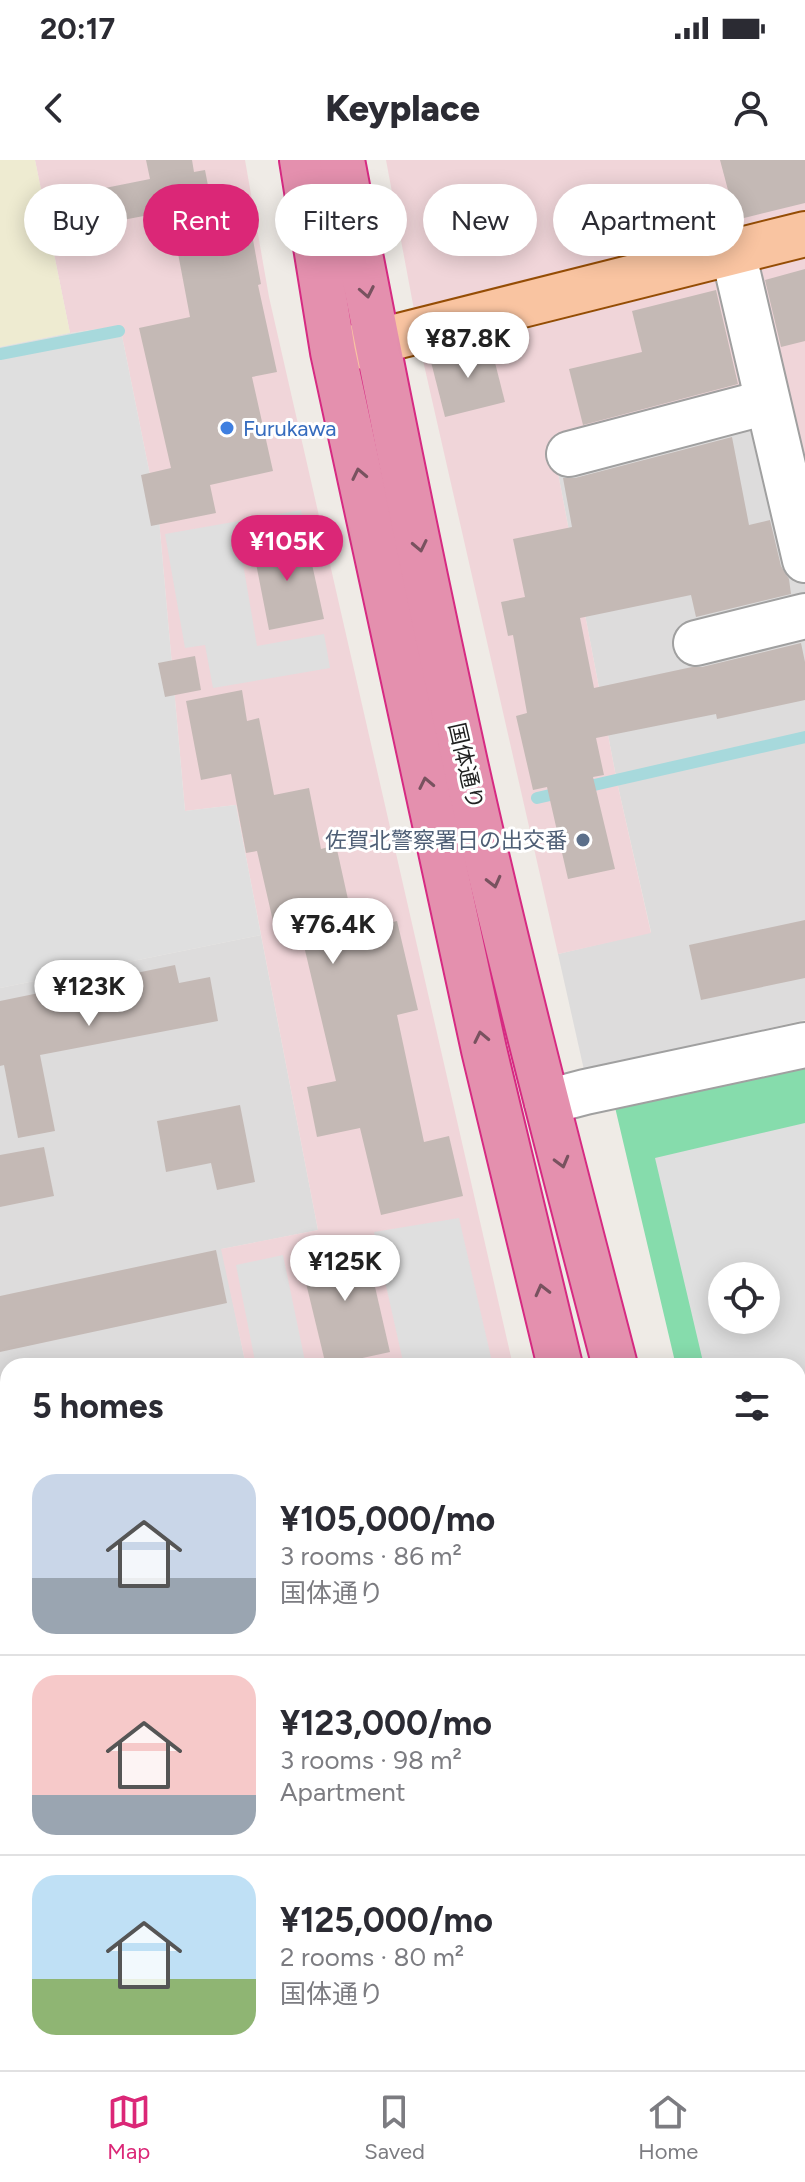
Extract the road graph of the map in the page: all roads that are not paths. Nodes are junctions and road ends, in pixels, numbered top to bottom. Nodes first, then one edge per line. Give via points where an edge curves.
1 (302, 160) edge
2 (342, 160) edge
3 (805, 234) edge
4 (744, 249) edge
5 (717, 256) edge
6 (734, 256) edge
7 (377, 342) junction
8 (333, 352) junction
9 (767, 402) junction
10 (569, 454) dead end
11 (805, 560) edge
12 (805, 616) edge
13 (696, 643) dead end
14 (805, 1045) edge
15 (547, 1102) junction
16 (558, 1358) edge
17 (613, 1358) edge

1 - 8 highway, 国体通り
2 -> 7 highway, 国体通り
3 - 4 main road
5 - 7 main road
6 - 9 street
7 - 8 main road
7 -> 15 highway, 国体通り via 465,764
16 -> 8 highway, 国体通り via 484,1050
9 - 10 street
9 - 11 street
12 - 13 street
14 - 15 street
15 -> 17 highway, 国体通り

